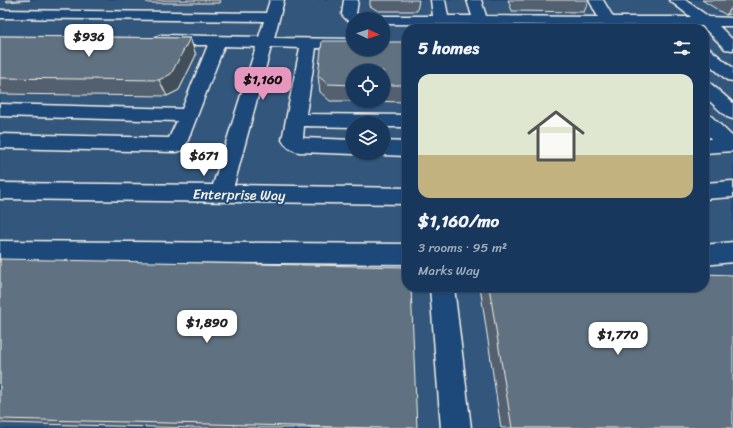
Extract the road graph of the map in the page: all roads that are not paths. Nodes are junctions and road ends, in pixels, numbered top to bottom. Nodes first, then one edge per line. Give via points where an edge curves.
1 (81, 0) edge
2 (277, 0) edge
3 (351, 0) edge
4 (438, 0) edge
5 (474, 0) edge
6 (596, 0) edge
7 (676, 0) edge
8 (349, 12) edge
9 (0, 14) edge
10 (73, 15) junction
11 (272, 17) junction
12 (390, 20) edge
13 (441, 20) junction
14 (480, 20) junction
15 (608, 21) junction
16 (707, 22) junction
17 (733, 22) edge
18 (709, 24) edge
19 (148, 40) edge
20 (218, 41) junction
21 (264, 43) junction
22 (309, 44) junction
23 (346, 44) edge
24 (709, 45) edge
25 (731, 47) edge
26 (709, 56) edge
27 (733, 76) edge
28 (709, 91) edge
29 (6, 110) edge
30 (733, 113) edge
31 (188, 115) junction
32 (296, 120) junction
33 (402, 121) edge
34 (709, 124) edge
35 (0, 125) edge
36 (0, 141) edge
37 (731, 144) edge
38 (709, 146) edge
39 (346, 147) edge
40 (390, 148) edge
41 (402, 148) edge
42 (733, 189) edge
43 (0, 191) edge
44 (709, 191) edge
45 (221, 194) junction
46 (402, 196) edge
47 (0, 251) edge
48 (733, 252) edge
49 (402, 254) edge
50 (709, 254) edge
51 (442, 292) edge
52 (456, 428) edge

1 - 10 street
2 - 11 street
3 - 8 street
4 - 13 street
5 - 14 street
6 - 15 street
7 - 16 street
9 - 10 street
10 - 11 street
11 - 21 street
12 - 13 street
13 - 14 street
14 - 15 street
15 - 16 street
16 - 17 street
18 - 25 street
19 - 20 street
20 - 21 street
20 - 31 street
21 - 22 street
21 - 45 street
22 - 23 street
22 - 32 street
24 - 25 street
26 - 27 street
28 - 30 street
29 - 31 street
29 - 35 street
31 - 36 street via 176,145
32 - 33 street
32 - 39 street via 292,140 299,145
34 - 37 street
37 - 38 street
40 - 41 street
42 - 44 street
43 - 45 street, Enterprise Way
45 - 46 street, Enterprise Way
47 - 49 street
48 - 50 street
51 - 52 street

